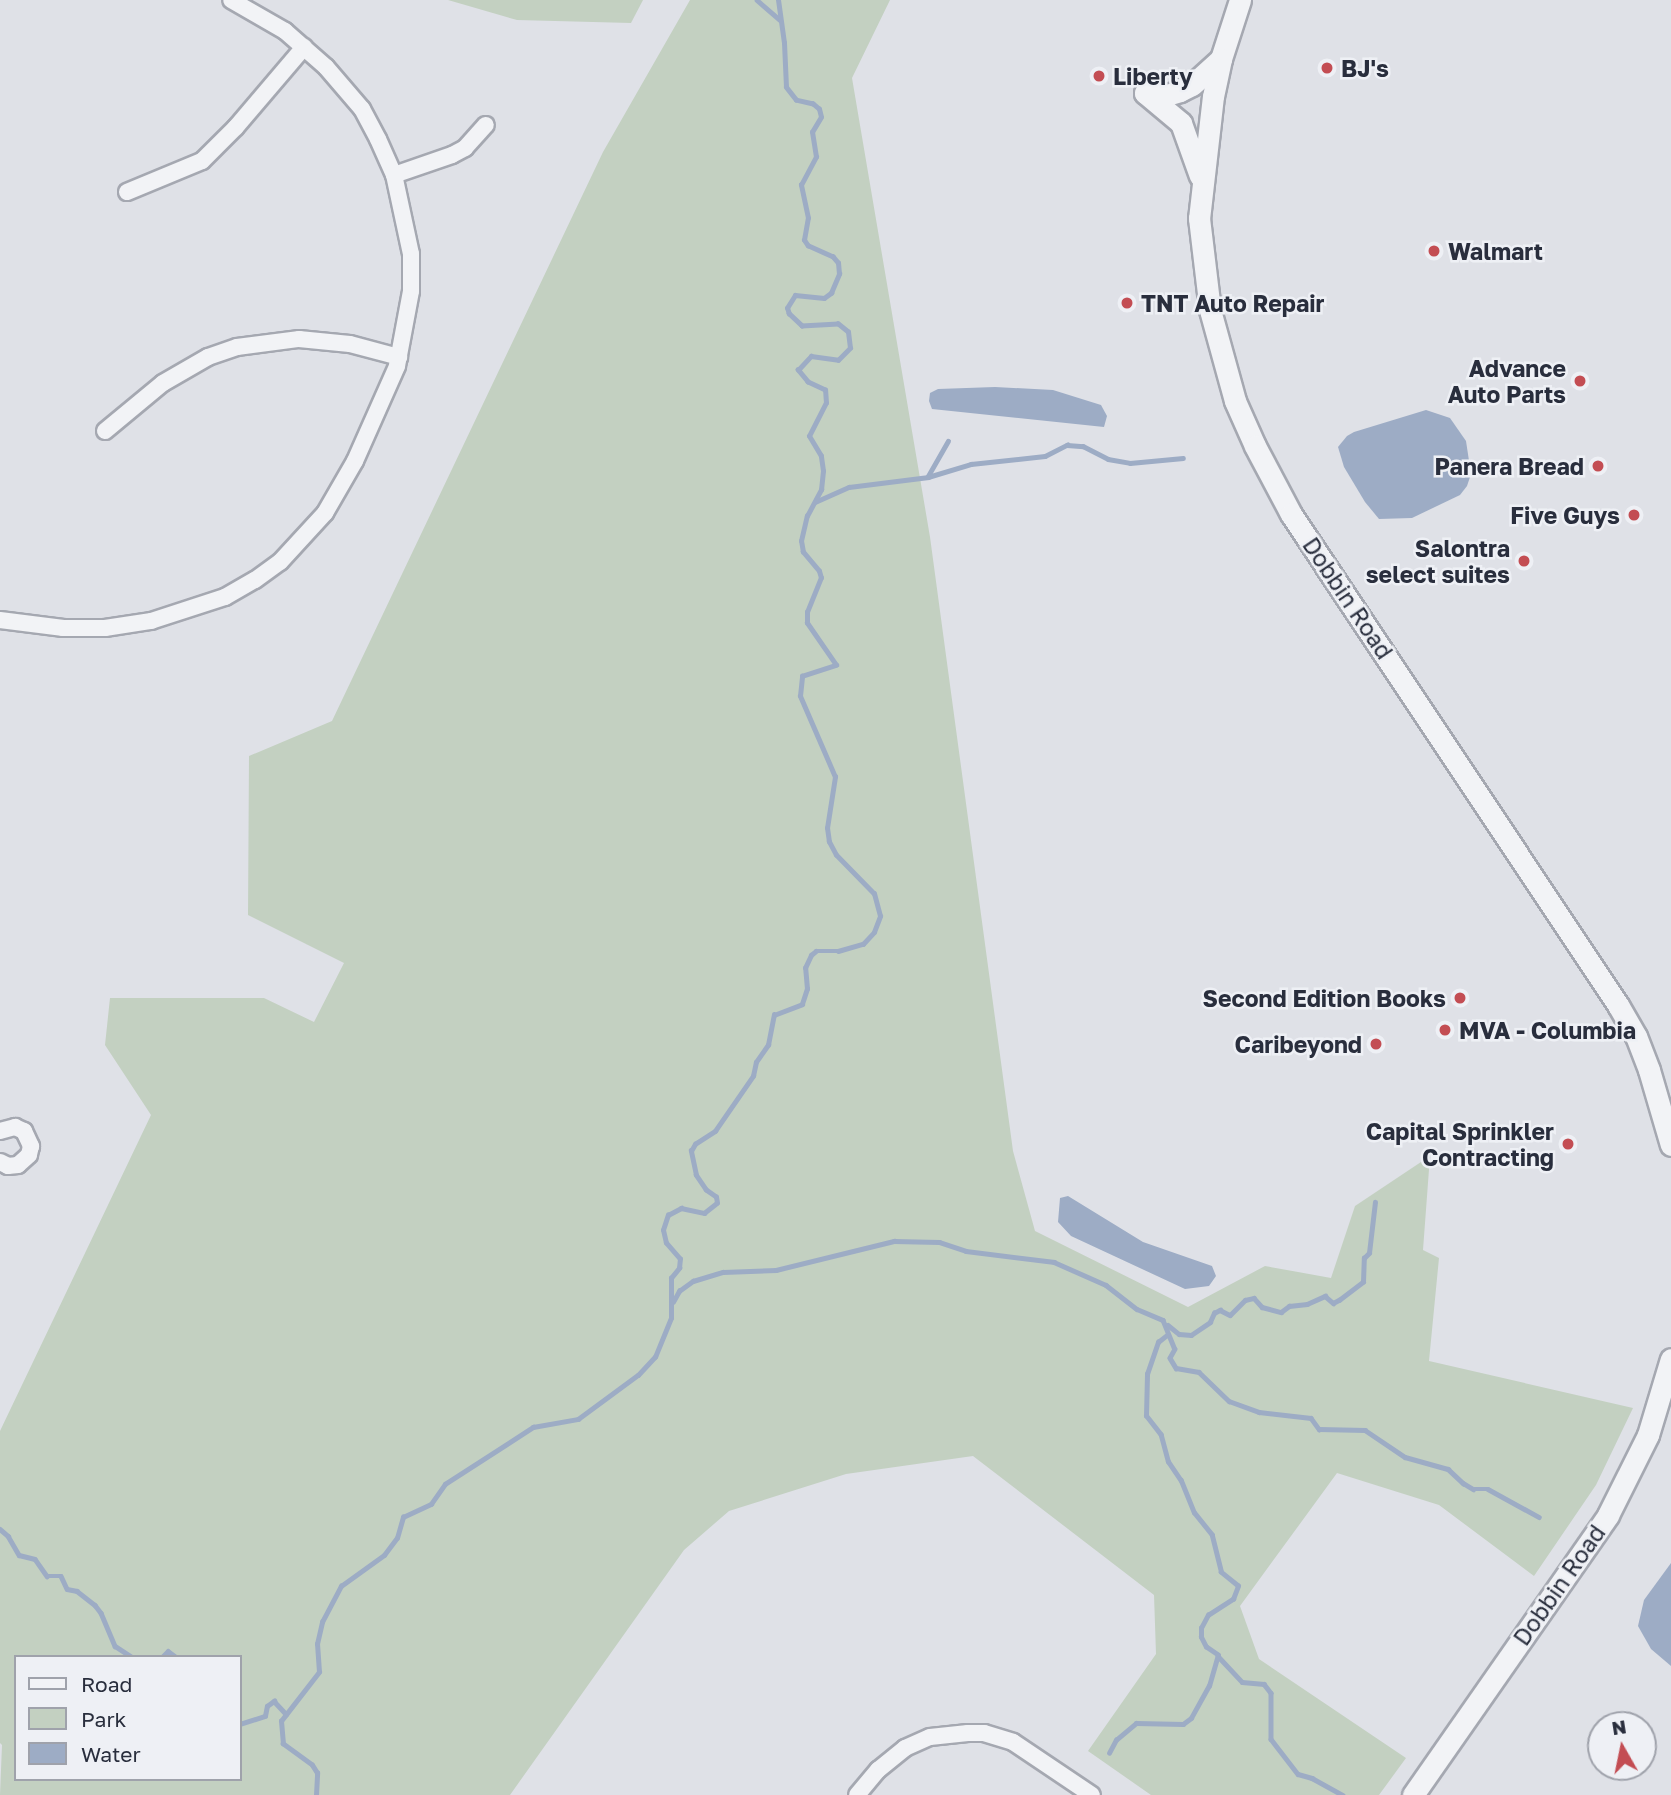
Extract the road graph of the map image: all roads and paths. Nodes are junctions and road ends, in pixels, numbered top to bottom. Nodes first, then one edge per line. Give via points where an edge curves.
1 (231, 0) edge
2 (1240, 0) edge
3 (304, 47) junction
4 (1221, 59) junction
5 (486, 125) dead end
6 (394, 175) junction
7 (1201, 181) junction
8 (127, 192) dead end
9 (400, 357) junction
10 (105, 431) dead end
11 (0, 620) edge
12 (0, 1131) edge
13 (1671, 1145) edge
14 (0, 1162) edge
15 (1671, 1359) edge
16 (857, 1795) edge
17 (1091, 1795) edge
18 (1413, 1795) edge

1 - 3 street
2 - 4 street, Dobbin Road
3 - 6 street via 362,109
3 - 8 street via 202,161
4 - 7 street, Dobbin Road
4 - 7 street via 1180,91 1145,93 1181,123
5 - 6 street via 465,148
6 - 9 street via 411,254 411,291
7 - 13 street, Dobbin Road via 1199,218 1210,310 1231,390 1255,446 1291,514 1618,1005 1649,1070
9 - 10 street via 350,344 299,339 237,347 208,357 163,383
9 - 11 street via 355,461 325,513 280,562 255,580 187,612 151,621 63,628
12 - 14 street via 24,1131 31,1146 30,1155 19,1165
15 - 18 street, Dobbin Road via 1648,1435 1608,1515
16 - 17 street via 877,1770 905,1748 930,1737 968,1732 1013,1742

